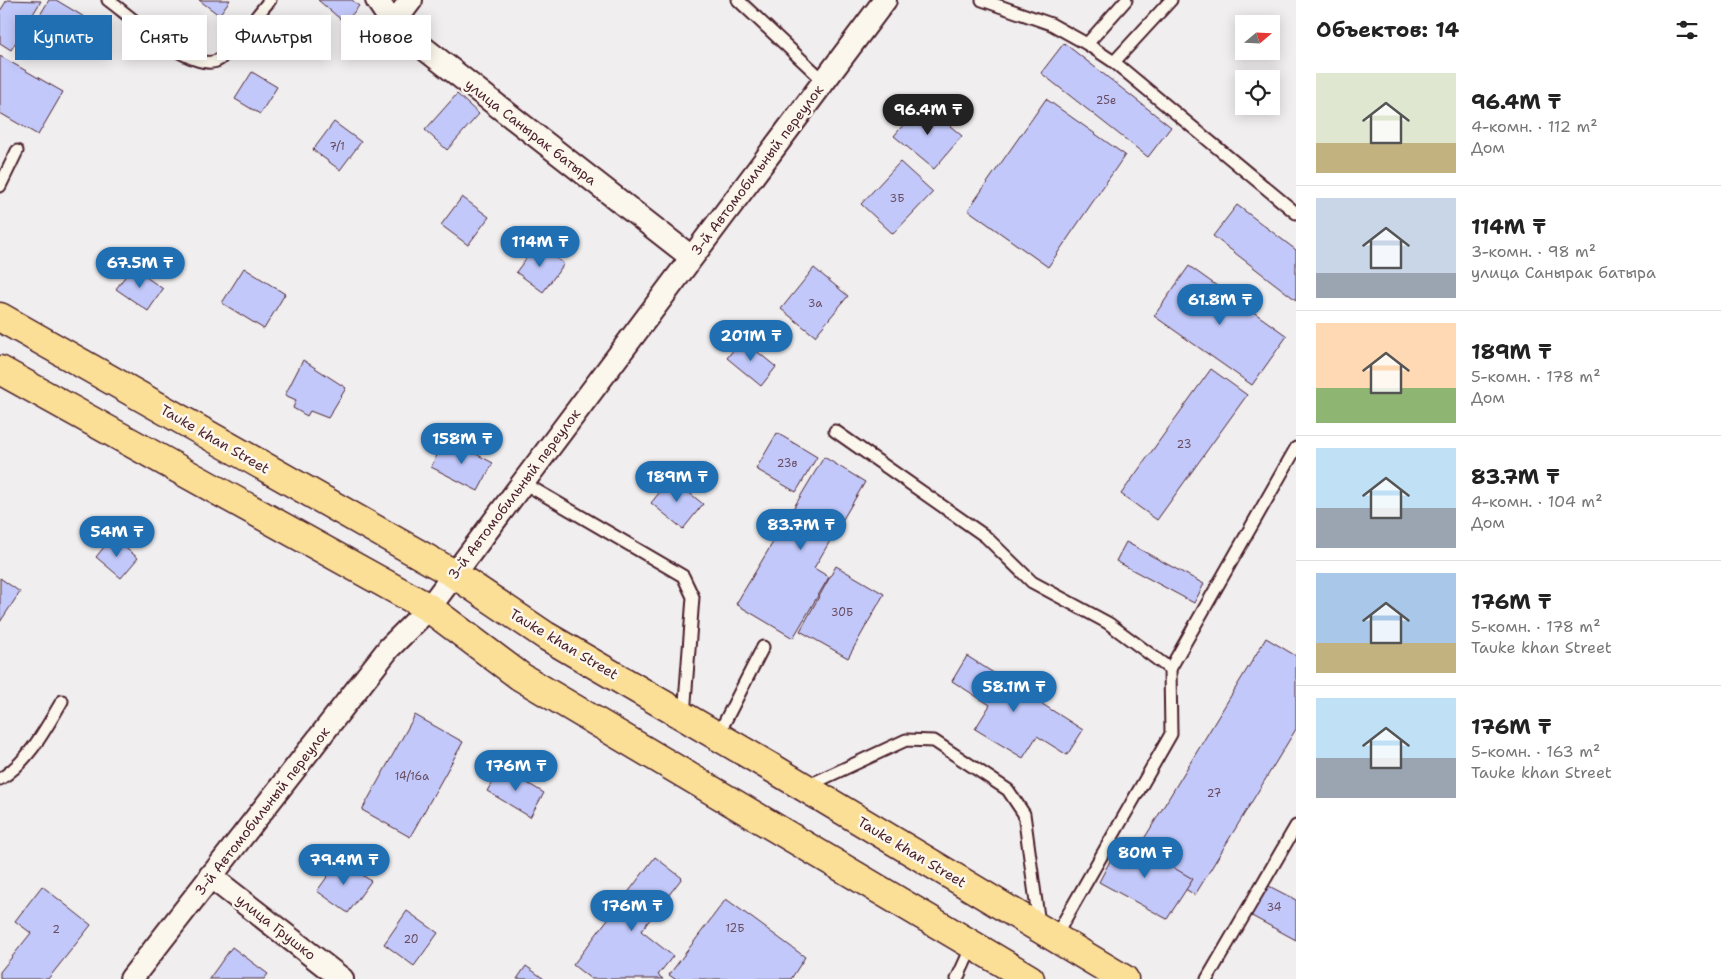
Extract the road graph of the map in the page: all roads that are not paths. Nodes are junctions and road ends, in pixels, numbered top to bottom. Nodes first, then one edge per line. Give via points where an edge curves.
1 (108, 0) edge
2 (270, 0) edge
3 (378, 0) edge
4 (411, 0) edge
5 (738, 0) edge
6 (885, 0) edge
7 (982, 0) edge
8 (1126, 0) edge
9 (1171, 0) edge
10 (387, 15) edge
11 (400, 15) edge
12 (1087, 44) junction
13 (431, 54) edge
14 (1114, 62) junction
15 (824, 81) junction
16 (18, 151) dead end
17 (0, 186) edge
18 (1296, 213) edge
19 (691, 257) junction
20 (0, 317) edge
21 (0, 370) edge
22 (835, 431) dead end
23 (1296, 448) edge
24 (522, 482) junction
25 (454, 574) junction
26 (429, 608) junction
27 (763, 647) dead end
28 (1170, 669) junction
29 (62, 701) dead end
30 (684, 715) junction
31 (718, 736) junction
32 (0, 779) edge
33 (805, 787) junction
34 (1296, 826) edge
35 (210, 876) junction
36 (1047, 933) junction
37 (973, 944) junction
38 (131, 979) edge
39 (342, 979) edge
40 (957, 979) edge
41 (1030, 979) edge
42 (1124, 979) edge
43 (1207, 979) edge

1 - 2 lane via 185,57 204,63 219,60
3 - 10 street, улица Санырак батыра
4 - 11 street
5 - 15 lane
6 - 15 street, 3-й Автомобильный переулок
7 - 12 lane via 1051,24
8 - 12 lane
9 - 14 lane
12 - 14 lane
13 - 19 street, улица Санырак батыра
14 - 18 lane
15 - 19 street, 3-й Автомобильный переулок
16 - 17 lane
19 - 24 street, 3-й Автомобильный переулок
20 - 25 main road, Tauke khan Street
21 - 26 main road
22 - 28 lane via 985,536 1032,582 1108,622
23 - 28 lane
24 - 25 street, 3-й Автомобильный переулок
24 - 30 lane via 683,576 693,597
25 - 26 street, 3-й Автомобильный переулок
25 - 30 main road, Tauke khan Street via 546,636
26 - 35 street, 3-й Автомобильный переулок via 389,648
26 - 37 main road via 522,676
27 - 31 lane
28 - 36 lane via 1171,734
29 - 32 lane via 32,750
30 - 31 main road, Tauke khan Street
31 - 33 main road, Tauke khan Street
33 - 36 main road, Tauke khan Street
33 - 36 lane via 906,740 934,741 1008,790 1024,814
34 - 43 lane
35 - 38 street, 3-й Автомобильный переулок
35 - 39 street, улица Грушко
36 - 42 main road, Tauke khan Street
37 - 40 lane
37 - 41 main road

